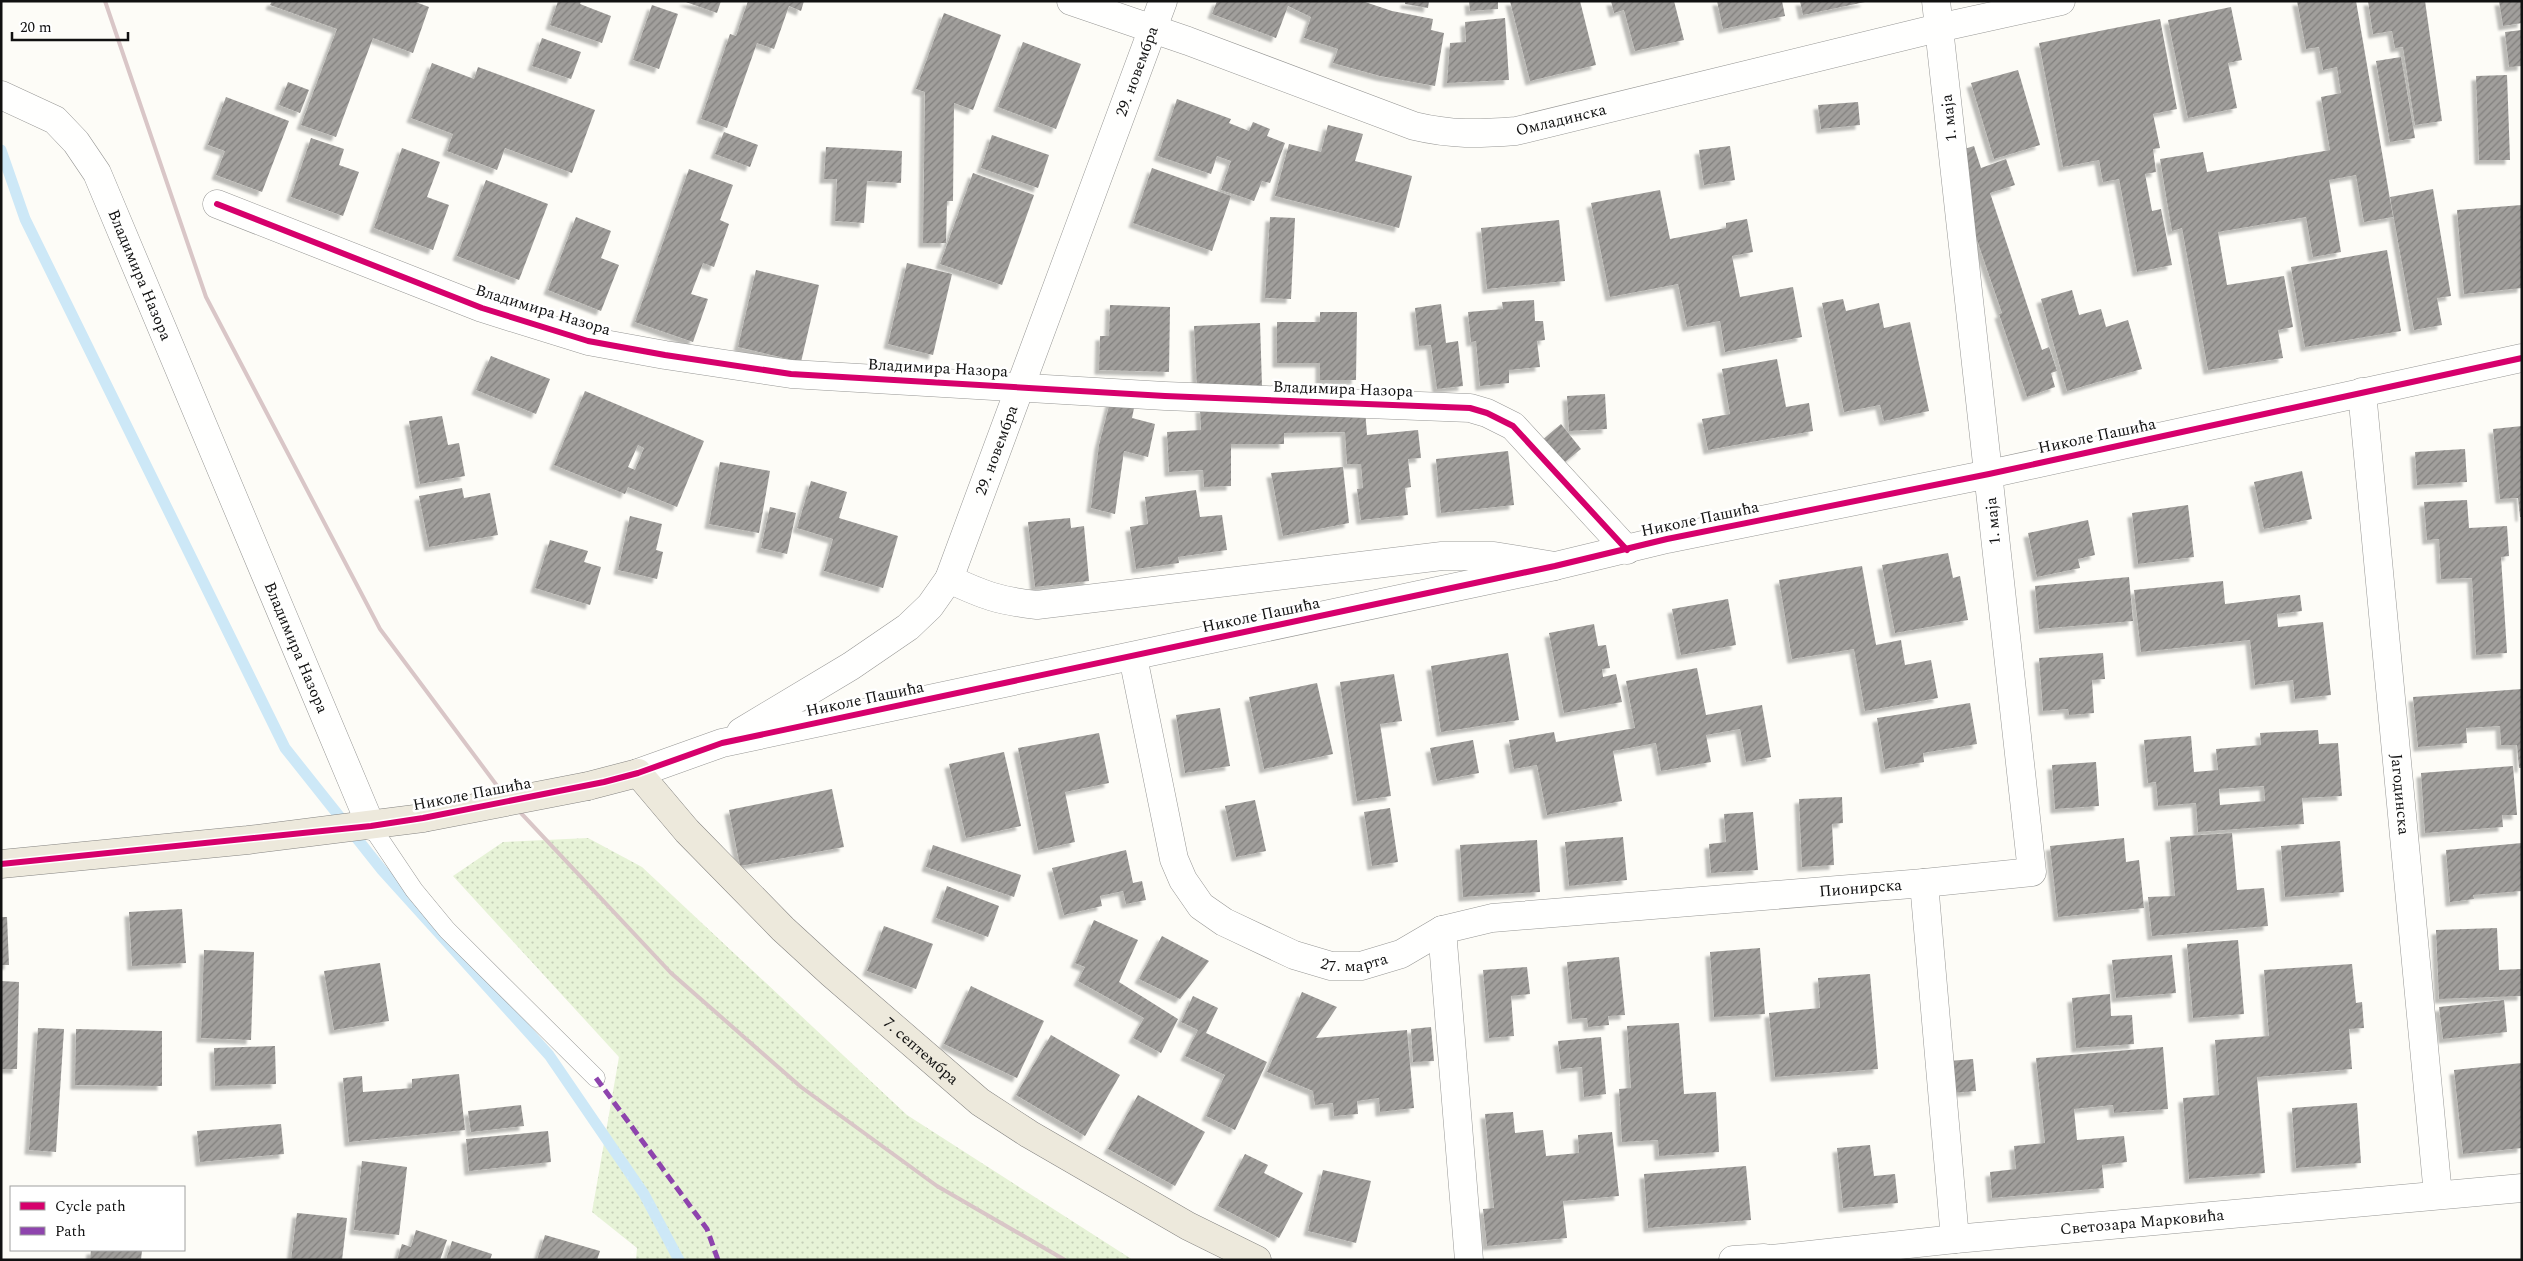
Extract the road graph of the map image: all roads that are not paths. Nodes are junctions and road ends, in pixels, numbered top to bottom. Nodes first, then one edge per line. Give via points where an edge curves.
1 (1071, 1) edge
2 (1164, 1) edge
3 (2061, 1) edge
4 (1937, 14) edge
5 (1153, 30) junction
6 (1, 96) edge
7 (217, 204) dead end
8 (2522, 358) edge
9 (1022, 386) junction
10 (2362, 392) junction
11 (1989, 474) junction
12 (1627, 550) junction
13 (1555, 566) junction
14 (949, 579) junction
15 (1133, 657) junction
16 (722, 743) junction
17 (638, 773) junction
18 (368, 826) junction
19 (1, 864) edge
20 (1924, 883) junction
21 (1442, 930) junction
22 (596, 1078) dead end
23 (2522, 1188) edge
24 (2438, 1195) junction
25 (1955, 1239) junction
26 (1764, 1259) edge
27 (1257, 1260) edge
28 (1469, 1260) edge
29 (1732, 1260) edge

1 - 5 street, Омладинска
2 - 5 street, 29. новембра
3 - 4 street, Омладинска
4 - 5 street, Омладинска via 1516,131 1471,135 1414,126
4 - 11 street, 1. маја
5 - 9 street, 29. новембра
6 - 18 street, Владимира Назора via 55,120 76,142 97,173
7 - 9 street, Владимира Назора via 482,308 588,341 790,374
8 - 10 street, Николе Пашића
9 - 12 street, Владимира Назора via 1478,410 1514,426
9 - 14 street, 29. новембра
10 - 11 street, Николе Пашића
10 - 24 street, Јагодинска
11 - 12 street, Николе Пашића via 1667,539
11 - 20 street, 1. маја via 2032,872
12 - 13 street, Николе Пашића
13 - 14 street, Николе Пашића via 1494,556 1442,556 1037,605 1004,602
13 - 15 street, Николе Пашића
14 - 16 street, 29. новембра via 930,606 908,627 851,666
15 - 16 street, Николе Пашића
15 - 21 street, 27. марта via 1174,859 1183,880 1202,906 1224,922 1294,956 1331,966 1361,966 1401,954
16 - 17 street, Николе Пашића
17 - 18 main road, Николе Пашића, bridge via 588,786
17 - 27 main road, 7. септембра via 687,831 783,929 980,1102 1188,1226
18 - 19 main road, Николе Пашића
18 - 22 lane via 447,930
20 - 21 street, Пионирска via 1492,918
20 - 25 street, Пионирска
21 - 28 street
23 - 24 street, Светозара Марковића
24 - 25 street, Светозара Марковића
25 - 26 street, Светозара Марковића
26 - 29 street, Светозара Марковића

